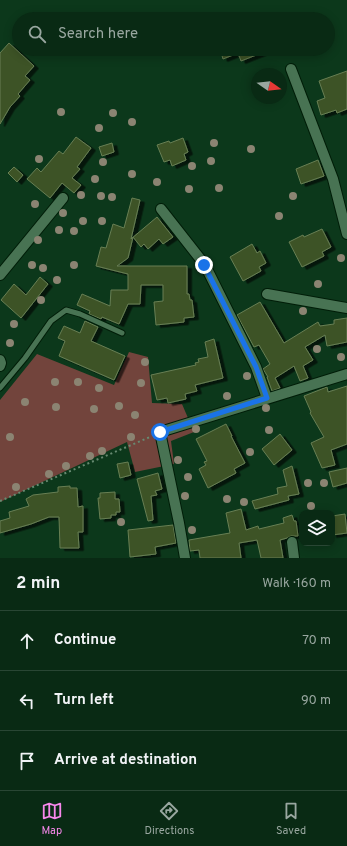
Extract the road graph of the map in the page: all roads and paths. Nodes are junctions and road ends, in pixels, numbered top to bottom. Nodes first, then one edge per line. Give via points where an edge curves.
1 (291, 69) dead end
2 (63, 198) dead end
3 (161, 209) dead end
4 (347, 234) edge
5 (0, 275) edge
6 (267, 294) dead end
7 (347, 308) edge
8 (122, 333) dead end
9 (0, 360) edge
10 (0, 366) edge
11 (347, 374) edge
12 (0, 388) edge
13 (267, 398) junction
14 (160, 432) junction
15 (0, 501) edge
16 (292, 542) dead end
17 (185, 558) edge
18 (294, 558) edge

1 - 4 street via 333,179
2 - 5 street
3 - 13 street via 204,265 256,367
6 - 7 street
8 - 12 lane via 66,310 51,321
9 - 10 street
11 - 13 street
13 - 14 street
14 - 15 path
14 - 17 street
16 - 18 street

